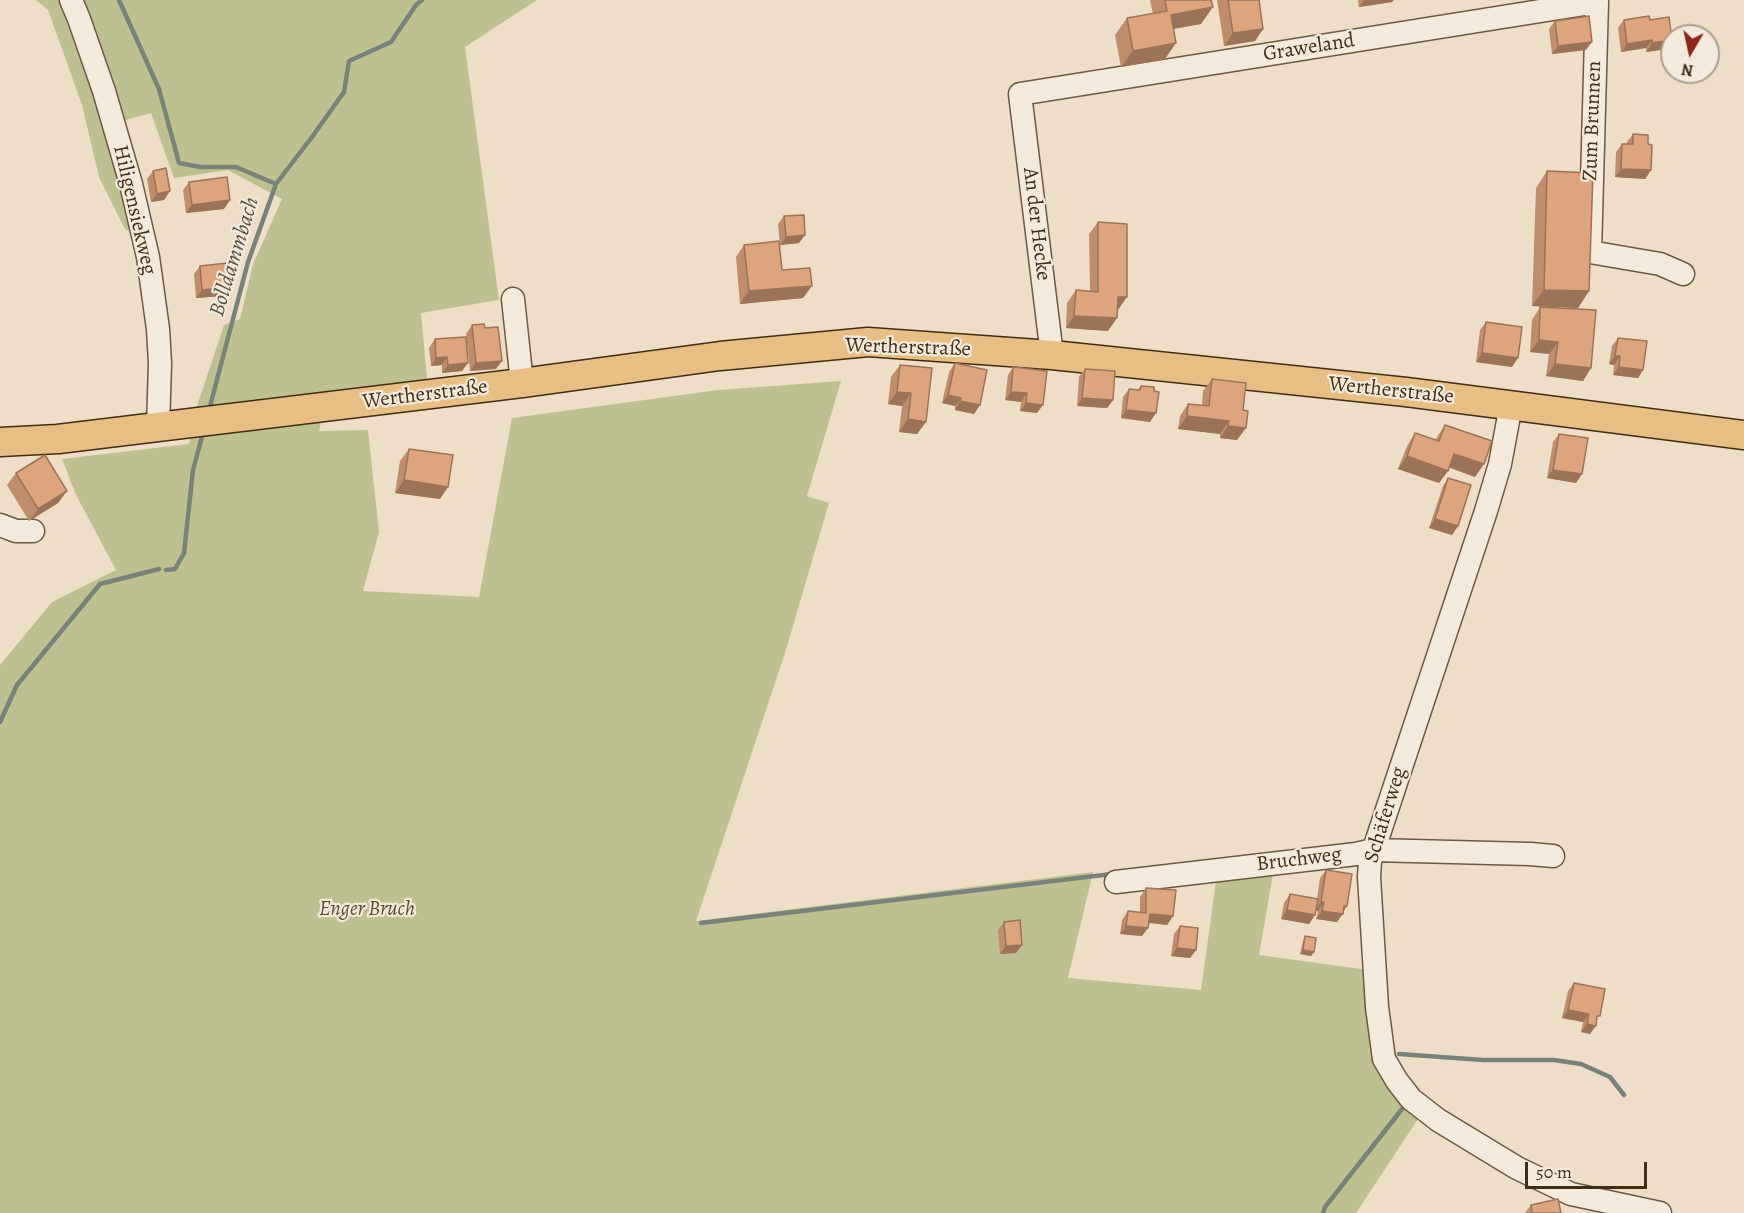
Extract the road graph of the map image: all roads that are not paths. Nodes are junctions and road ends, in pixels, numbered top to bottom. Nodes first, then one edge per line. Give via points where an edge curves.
1 (70, 0) edge
2 (1597, 2) joint
3 (1020, 94) joint
4 (1683, 274) dead end
5 (513, 299) dead end
6 (1052, 355) junction
7 (522, 383) junction
8 (1511, 405) junction
9 (167, 426) junction
10 (1744, 435) edge
11 (0, 442) edge
12 (0, 525) edge
13 (33, 531) dead end
14 (1373, 850) junction
15 (1553, 856) dead end
16 (1116, 882) dead end
17 (1571, 1203) edge
18 (1660, 1213) edge

1 - 9 street, Hiligensiekweg via 107,101 148,257
2 - 3 street, Graweland
2 - 4 street, Zum Brunnen via 1590,252 1660,264
3 - 6 street, An der Hecke
5 - 7 street
6 - 7 main road, Wertherstraße via 868,342 720,356
6 - 8 main road, Wertherstraße
7 - 9 main road, Wertherstraße
8 - 10 main road, Wertherstraße
8 - 14 street, Schäferweg via 1486,511
9 - 11 main road, Wertherstraße
12 - 13 street via 16,531
14 - 15 street, Bruchweg
14 - 16 street, Bruchweg
14 - 17 street, Schäferweg via 1369,877 1384,1059 1411,1099 1438,1120
17 - 18 street, Schäferweg

